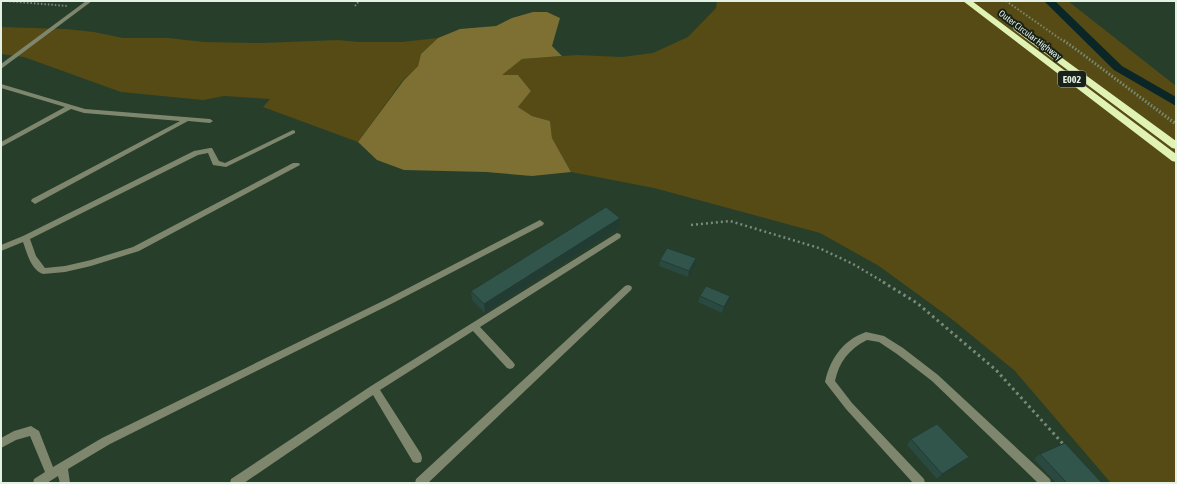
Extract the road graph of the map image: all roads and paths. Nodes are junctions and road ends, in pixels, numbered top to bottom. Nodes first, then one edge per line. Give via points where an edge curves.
1 (6, 1) edge
2 (89, 1) edge
3 (359, 1) edge
4 (967, 1) edge
5 (980, 1) edge
6 (1007, 1) edge
7 (355, 6) dead end
8 (81, 8) junction
9 (1, 67) edge
10 (1, 86) edge
11 (70, 106) junction
12 (187, 120) junction
13 (210, 121) dead end
14 (1176, 124) edge
15 (293, 132) dead end
16 (1, 145) edge
17 (1176, 146) edge
18 (1176, 159) edge
19 (296, 166) dead end
20 (35, 201) dead end
21 (540, 222) dead end
22 (691, 225) dead end
23 (617, 236) dead end
24 (26, 238) junction
25 (1, 248) edge
26 (628, 288) dead end
27 (474, 326) junction
28 (510, 365) dead end
29 (374, 389) junction
30 (1, 443) edge
31 (1067, 448) edge
32 (417, 458) dead end
33 (62, 466) junction
34 (51, 474) junction
35 (38, 483) edge
36 (65, 483) edge
37 (235, 483) edge
38 (420, 483) edge
39 (920, 483) edge
40 (1046, 483) edge

1 - 8 path
2 - 8 street
3 - 7 path
4 - 18 highway, Outer Circular Highway / E002
5 - 17 highway, Outer Circular Highway / E002
6 - 14 path
8 - 9 street
10 - 11 street
11 - 12 street via 84,111
11 - 16 street
12 - 13 street
12 - 20 street
15 - 24 street via 226,165 216,163 210,150 196,152
19 - 24 street via 136,249 91,263 43,271 32,257
21 - 33 street via 390,301 106,441
22 - 31 path via 730,221 819,248 852,264 917,303 996,370
23 - 27 street
24 - 25 street
26 - 38 street
27 - 28 street
27 - 29 street
29 - 32 street
29 - 37 street
30 - 34 street via 31,431 35,434
33 - 34 street
33 - 36 street
34 - 35 street
39 - 40 street via 830,382 836,362 850,344 866,336 881,339 935,378

